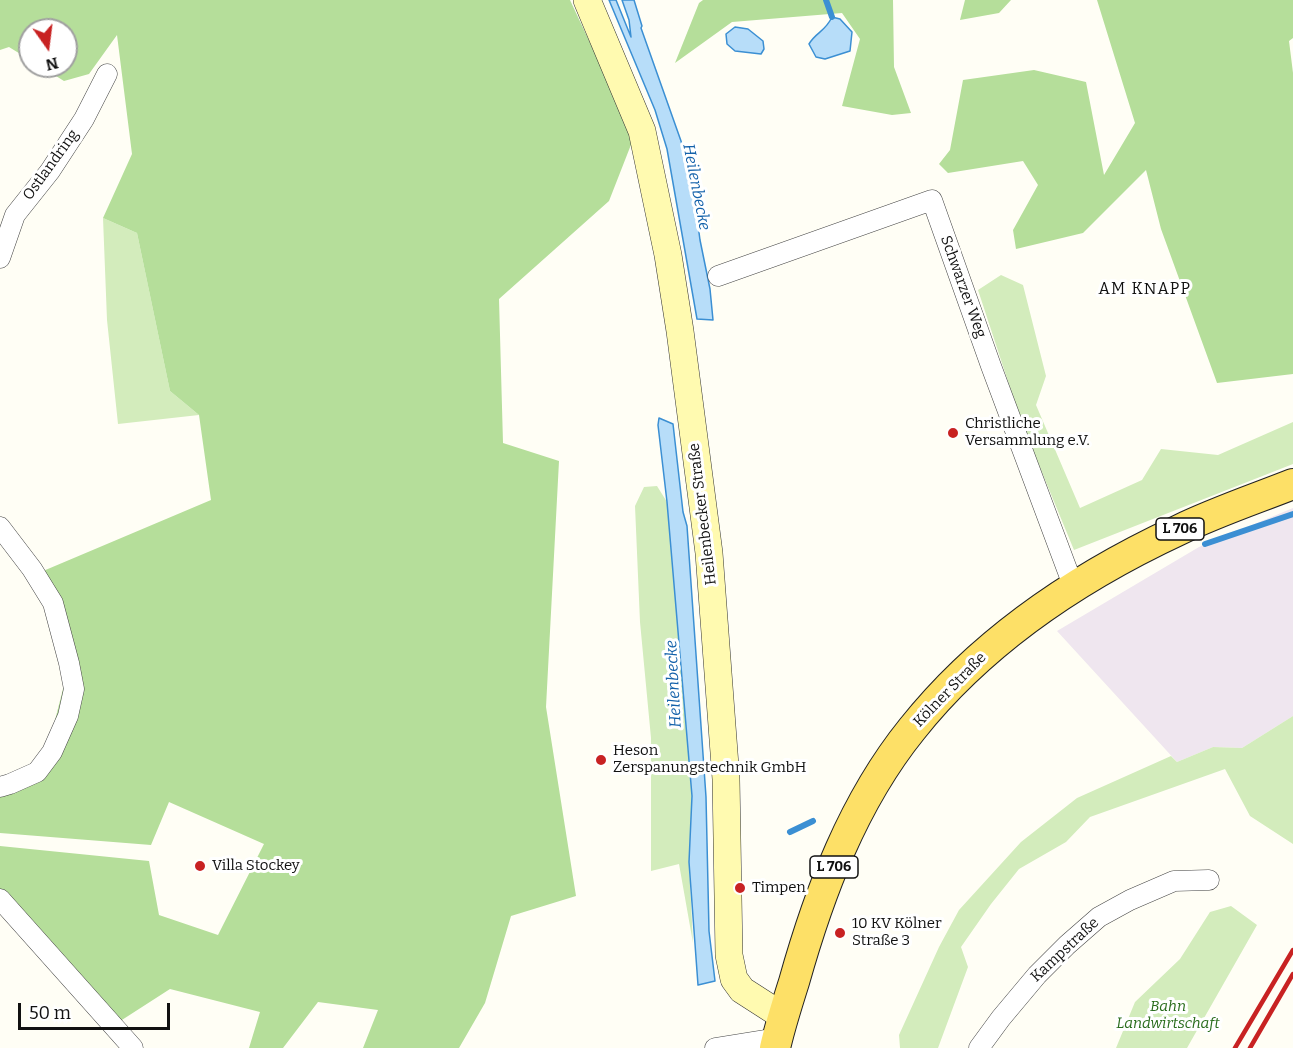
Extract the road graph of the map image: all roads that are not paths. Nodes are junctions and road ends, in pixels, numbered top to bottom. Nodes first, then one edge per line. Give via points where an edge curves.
1 (587, 0) edge
2 (107, 74) dead end
3 (0, 258) edge
4 (718, 276) dead end
5 (1293, 484) edge
6 (0, 527) edge
7 (1074, 588) junction
8 (0, 787) edge
9 (1209, 880) dead end
10 (0, 899) edge
11 (779, 1034) edge
12 (133, 1048) edge
13 (715, 1048) edge
14 (979, 1048) edge

1 - 11 main road, Heilenbecker Straße via 642,131 680,331 711,575 726,779 729,955 734,979
2 - 3 street, Ostlandring via 50,171 15,214
4 - 7 street, Schwarzer Weg via 932,200
5 - 7 main road, Kölner Straße / L 706 via 1181,529 1111,564
6 - 8 street via 53,603 74,688 68,716 52,752 37,772
7 - 11 main road, Kölner Straße / L 706 via 1032,614 941,695 886,765 819,900
9 - 14 street, Kampstraße via 1174,881 1099,917 1037,975
10 - 12 street
11 - 13 street

